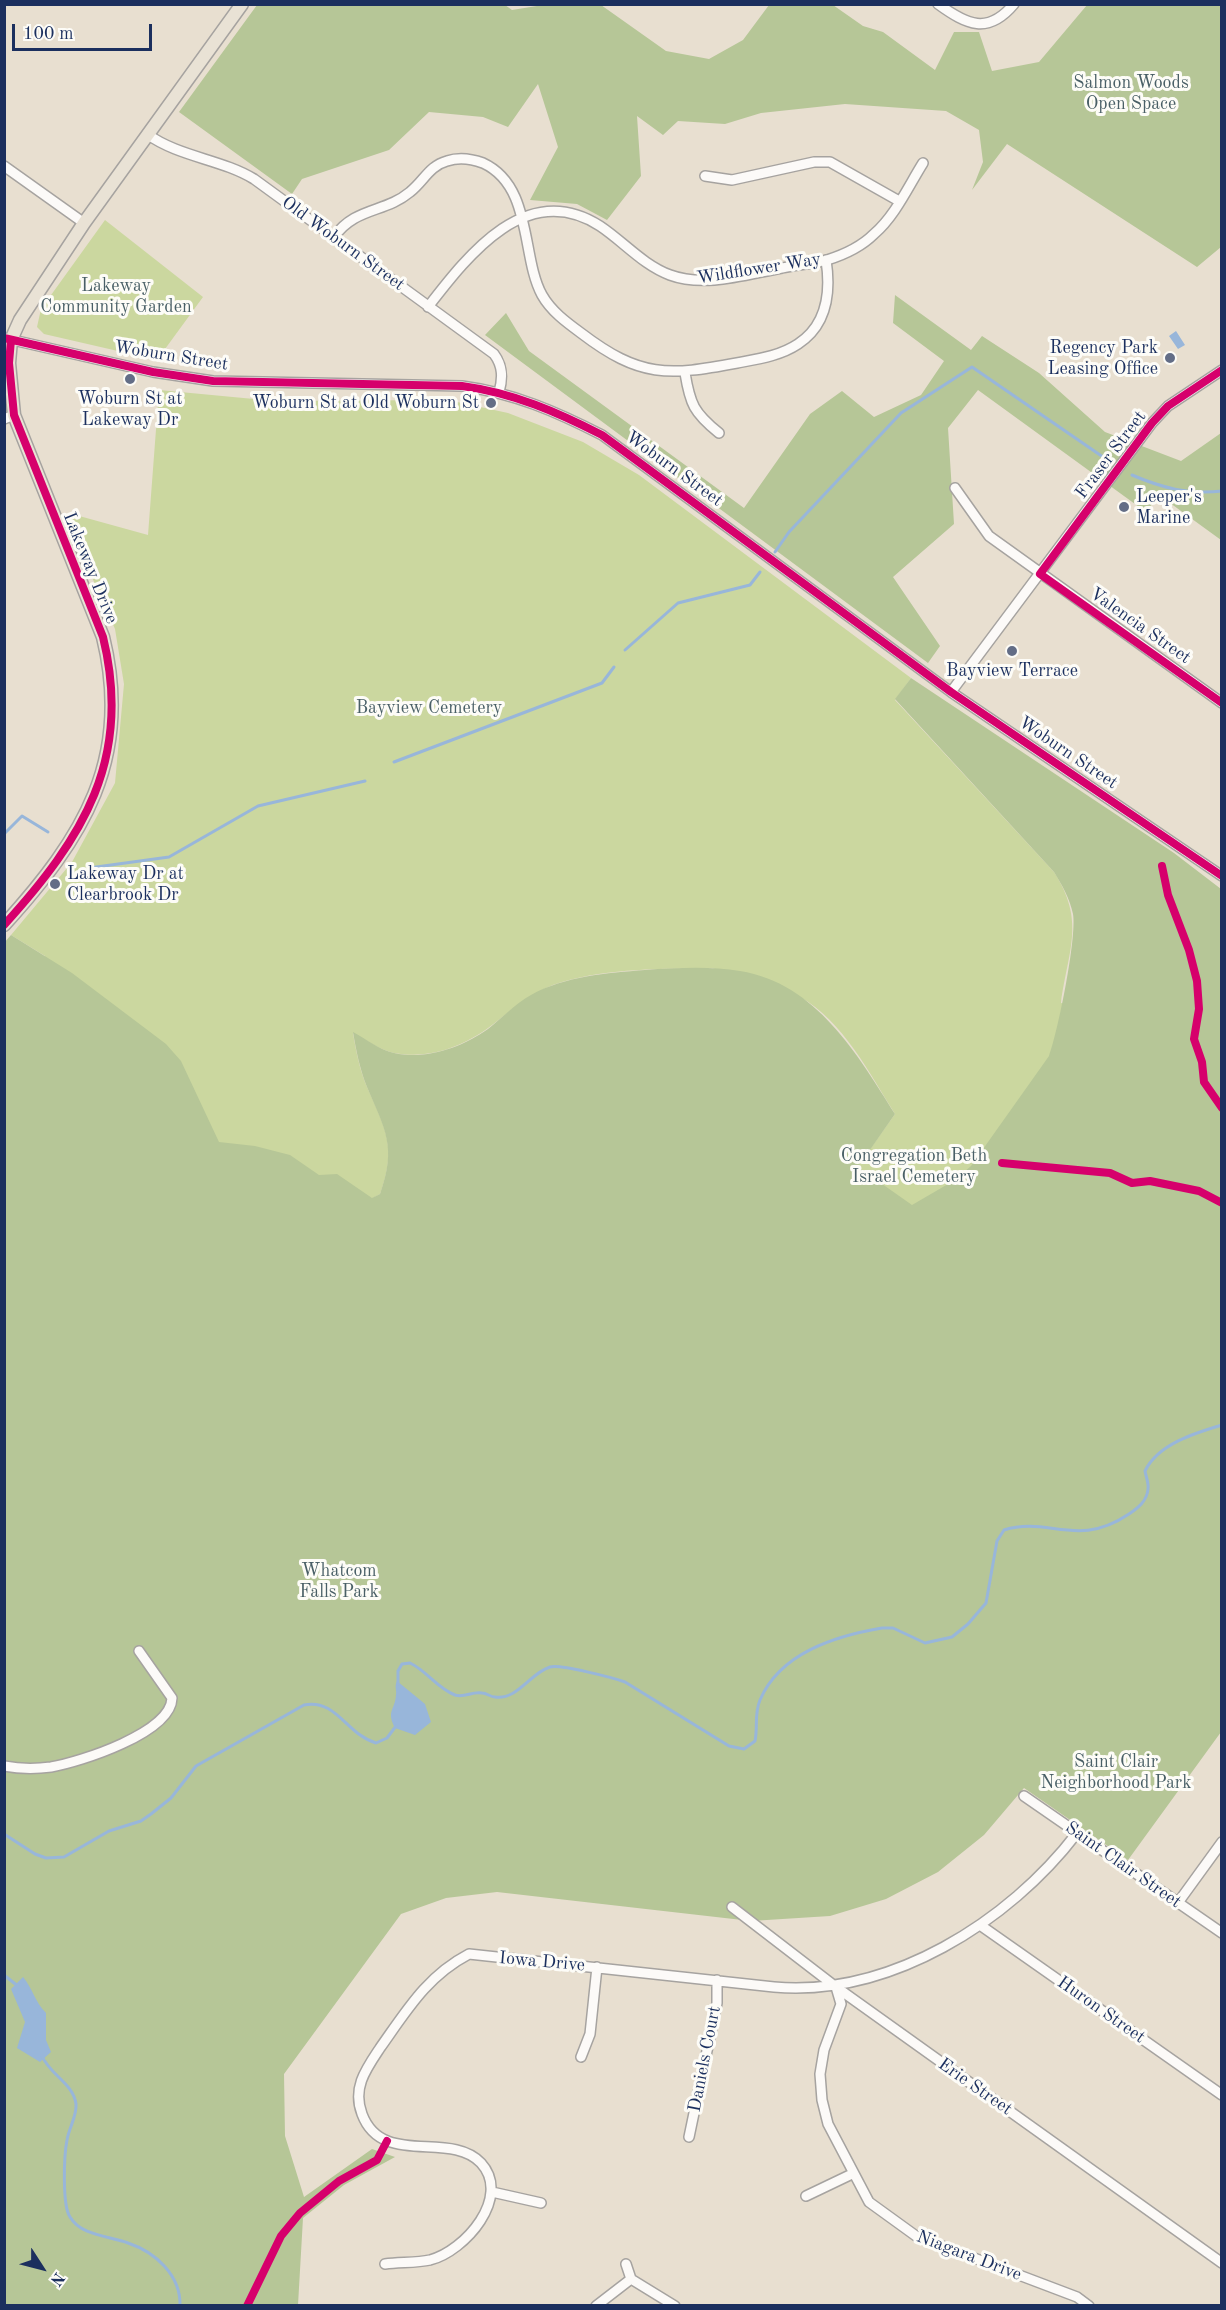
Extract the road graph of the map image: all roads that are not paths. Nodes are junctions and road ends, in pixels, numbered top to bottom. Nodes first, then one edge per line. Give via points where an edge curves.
1 (242, 4) edge
2 (938, 4) edge
3 (1014, 4) edge
4 (147, 134) junction
5 (922, 163) dead end
6 (4, 166) edge
7 (705, 176) dead end
8 (899, 201) junction
9 (522, 217) junction
10 (84, 223) junction
11 (334, 237) junction
12 (826, 260) junction
13 (428, 307) junction
14 (8, 339) edge
15 (1221, 370) edge
16 (686, 373) junction
17 (499, 392) junction
18 (9, 417) edge
19 (719, 433) dead end
20 (955, 488) dead end
21 (1040, 574) junction
22 (951, 692) junction
23 (1221, 703) edge
24 (1221, 876) edge
25 (4, 925) edge
26 (139, 1651) dead end
27 (4, 1766) edge
28 (1024, 1796) dead end
29 (1077, 1833) junction
30 (1221, 1842) edge
31 (1177, 1904) junction
32 (732, 1907) dead end
33 (980, 1925) junction
34 (1221, 1933) edge
35 (597, 1967) junction
36 (717, 1980) junction
37 (836, 1987) junction
38 (581, 2057) dead end
39 (1221, 2095) edge
40 (689, 2137) dead end
41 (852, 2174) junction
42 (492, 2192) junction
43 (806, 2196) dead end
44 (541, 2203) dead end
45 (1221, 2263) edge
46 (385, 2264) dead end
47 (626, 2264) dead end
48 (631, 2279) junction
49 (596, 2306) edge
50 (675, 2306) edge
51 (1089, 2306) edge

1 - 4 main road, Lakeway Drive
2 - 3 street via 959,18 980,24 1000,18
4 - 10 main road, Lakeway Drive
4 - 11 street, Old Woburn Street via 158,142 244,173
5 - 8 street, Wildflower Way
6 - 10 street
7 - 8 street via 732,180 830,162
8 - 12 street, Wildflower Way via 873,236
9 - 11 street via 495,172 484,164 458,159 435,166 410,193 351,218
9 - 12 street, Wildflower Way via 559,210 586,218 653,267 685,280 712,280
9 - 13 street, Wildflower Way via 477,248
9 - 16 street via 536,282 554,311 615,357 648,369
10 - 14 main road, Lakeway Drive
11 - 13 street, Old Woburn Street
12 - 16 street via 828,295 816,327 806,338 772,356
13 - 17 street, Old Woburn Street via 496,357 502,375
14 - 17 street, Woburn Street via 153,372 213,381 462,386
14 - 18 main road, Lakeway Drive
15 - 21 street, Fraser Street via 1160,415
16 - 19 street via 689,399 695,411
17 - 22 street, Woburn Street via 550,409 602,435
18 - 25 main road, Lakeway Drive via 103,637 112,706 103,774 80,826 56,864
20 - 21 street, Valencia Street via 989,536
21 - 22 street, Fraser Street
21 - 23 street, Valencia Street
22 - 24 street, Woburn Street
26 - 27 street via 172,1698 161,1719 130,1741 70,1762 41,1768
28 - 29 street, Saint Clair Street
29 - 31 street, Saint Clair Street
29 - 33 street, Iowa Drive via 1039,1879
30 - 31 street
31 - 34 street, Saint Clair Street
32 - 37 street, Erie Street
33 - 37 street, Iowa Drive via 893,1970
33 - 39 street, Huron Street
35 - 36 street, Iowa Drive
35 - 38 street via 590,2034
35 - 42 street, Iowa Drive via 470,1954 447,1966 426,1986 362,2074 357,2101 372,2131 387,2141 466,2152 481,2163
36 - 37 street, Iowa Drive via 803,1990
36 - 40 street, Daniels Court via 717,2003
37 - 41 street, Niagara Drive via 841,2004 824,2050 820,2074 822,2100 828,2124
37 - 45 street, Erie Street
41 - 43 street
41 - 51 street, Niagara Drive via 869,2202 916,2236 1077,2297
42 - 44 street
42 - 46 street via 487,2211 455,2246 431,2260
47 - 48 street
48 - 49 street
48 - 50 street

